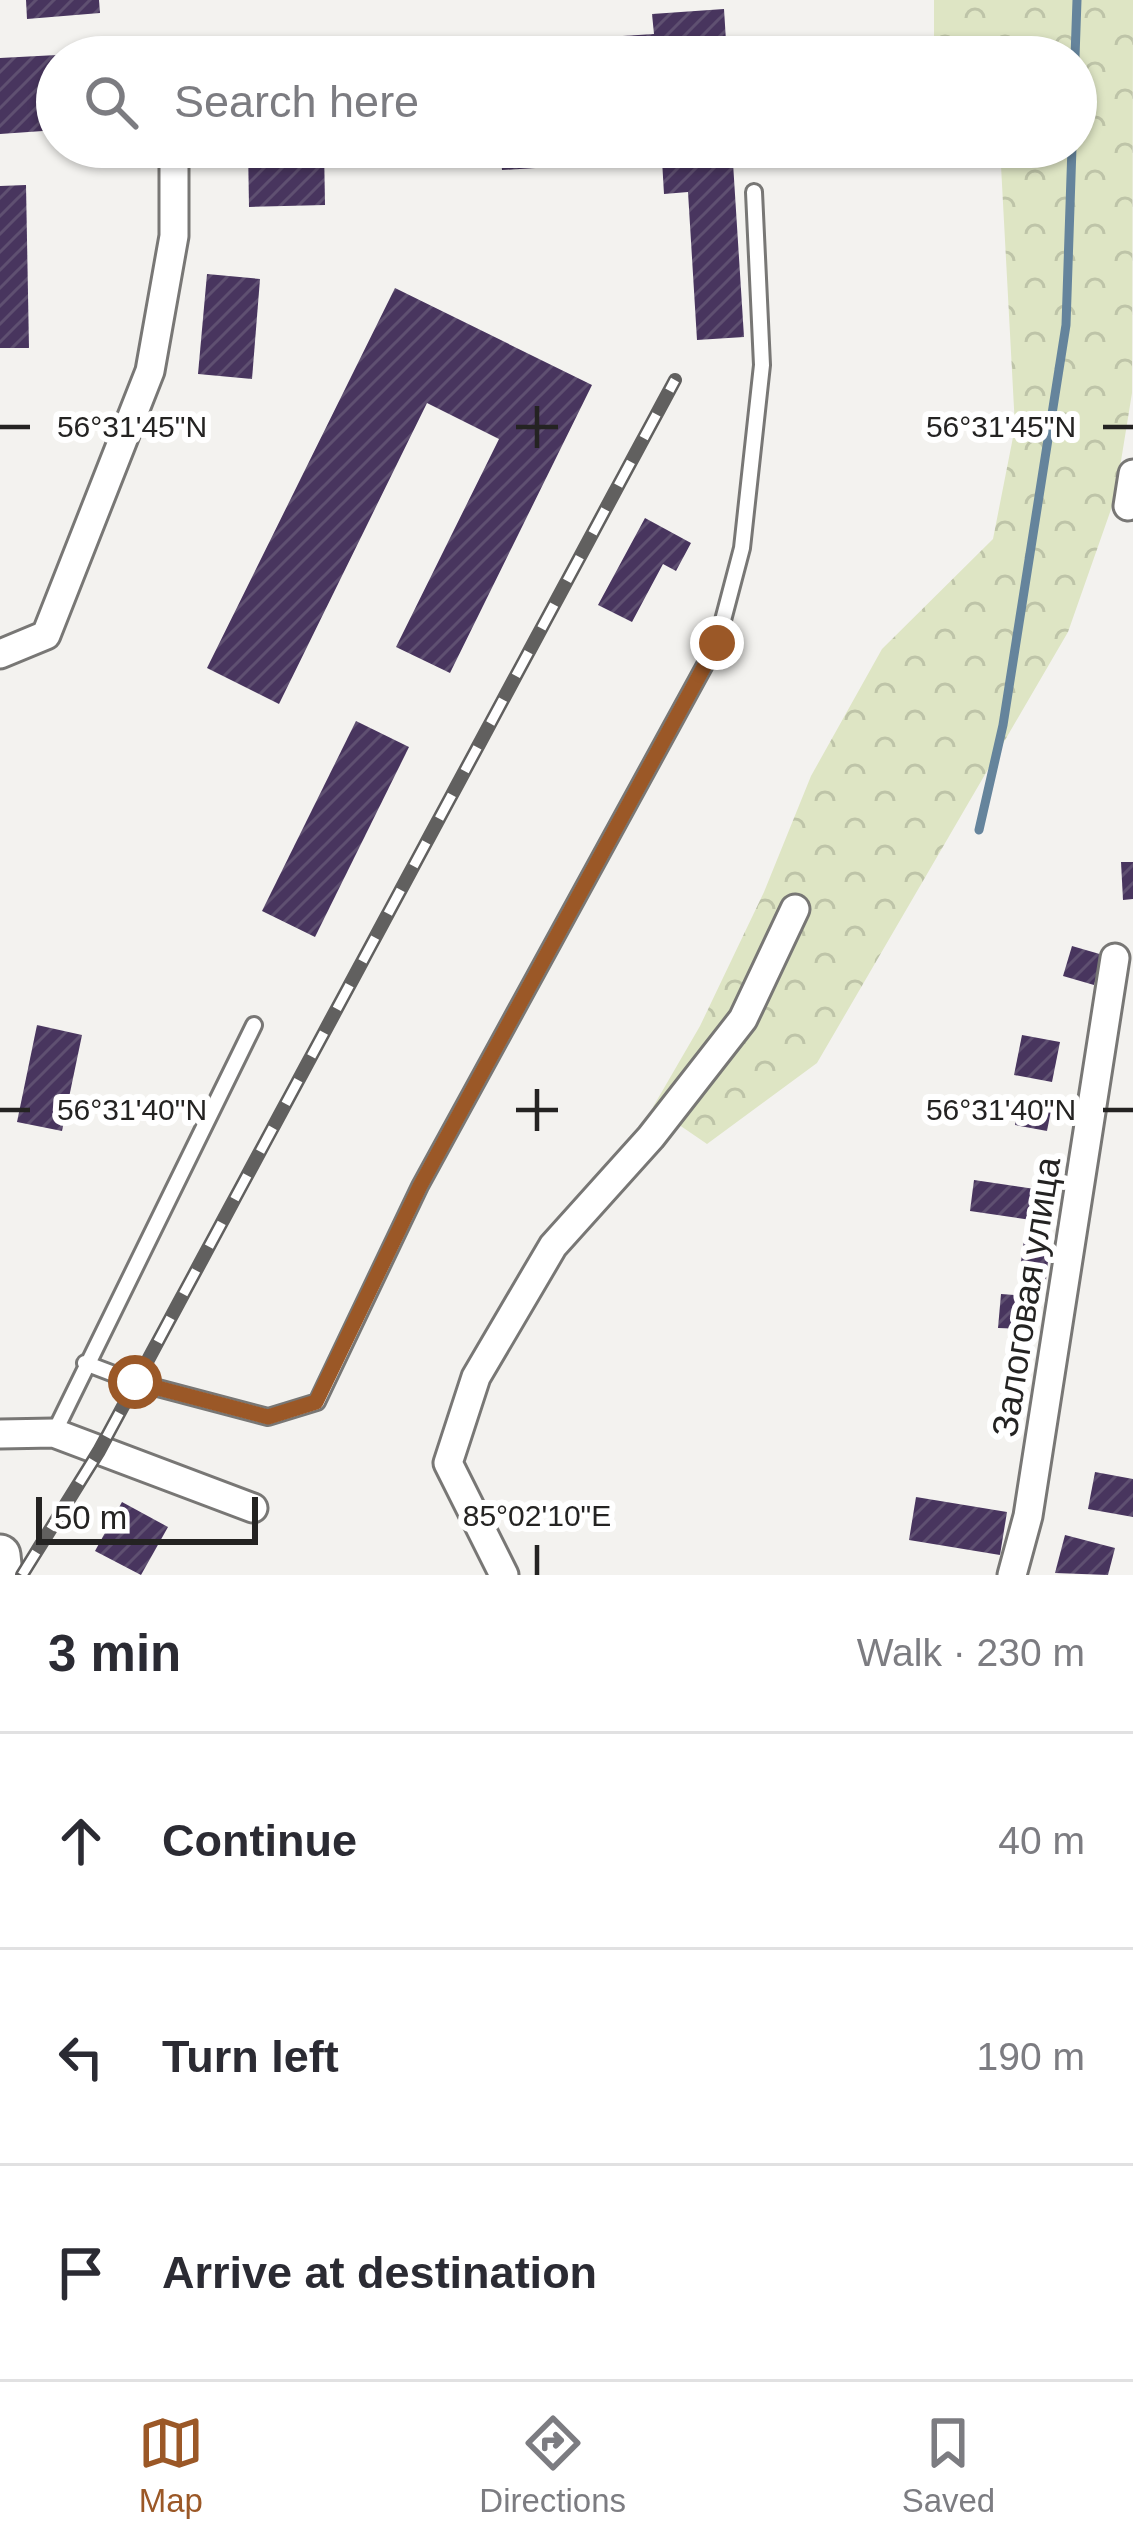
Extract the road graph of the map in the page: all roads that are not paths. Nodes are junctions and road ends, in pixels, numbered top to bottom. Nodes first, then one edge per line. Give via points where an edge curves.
1 (174, 168) edge
2 (754, 192) dead end
3 (1133, 474) edge
4 (1128, 506) dead end
5 (0, 654) edge
6 (795, 909) dead end
7 (1114, 958) dead end
8 (254, 1025) dead end
9 (85, 1363) junction
10 (53, 1433) junction
11 (0, 1434) edge
12 (253, 1508) dead end
13 (0, 1555) edge
14 (2, 1575) edge
15 (504, 1575) edge
16 (1012, 1575) edge

1 - 5 street via 174,236 150,371 46,635
2 - 9 lane via 762,365 742,548 717,643 420,1186 316,1402 268,1417
3 - 4 street
6 - 15 street via 743,1019 553,1246 476,1377 448,1463
7 - 16 street, Залоговая улица via 1032,1493
8 - 9 lane
9 - 10 lane
10 - 11 street
10 - 12 street
13 - 14 street

